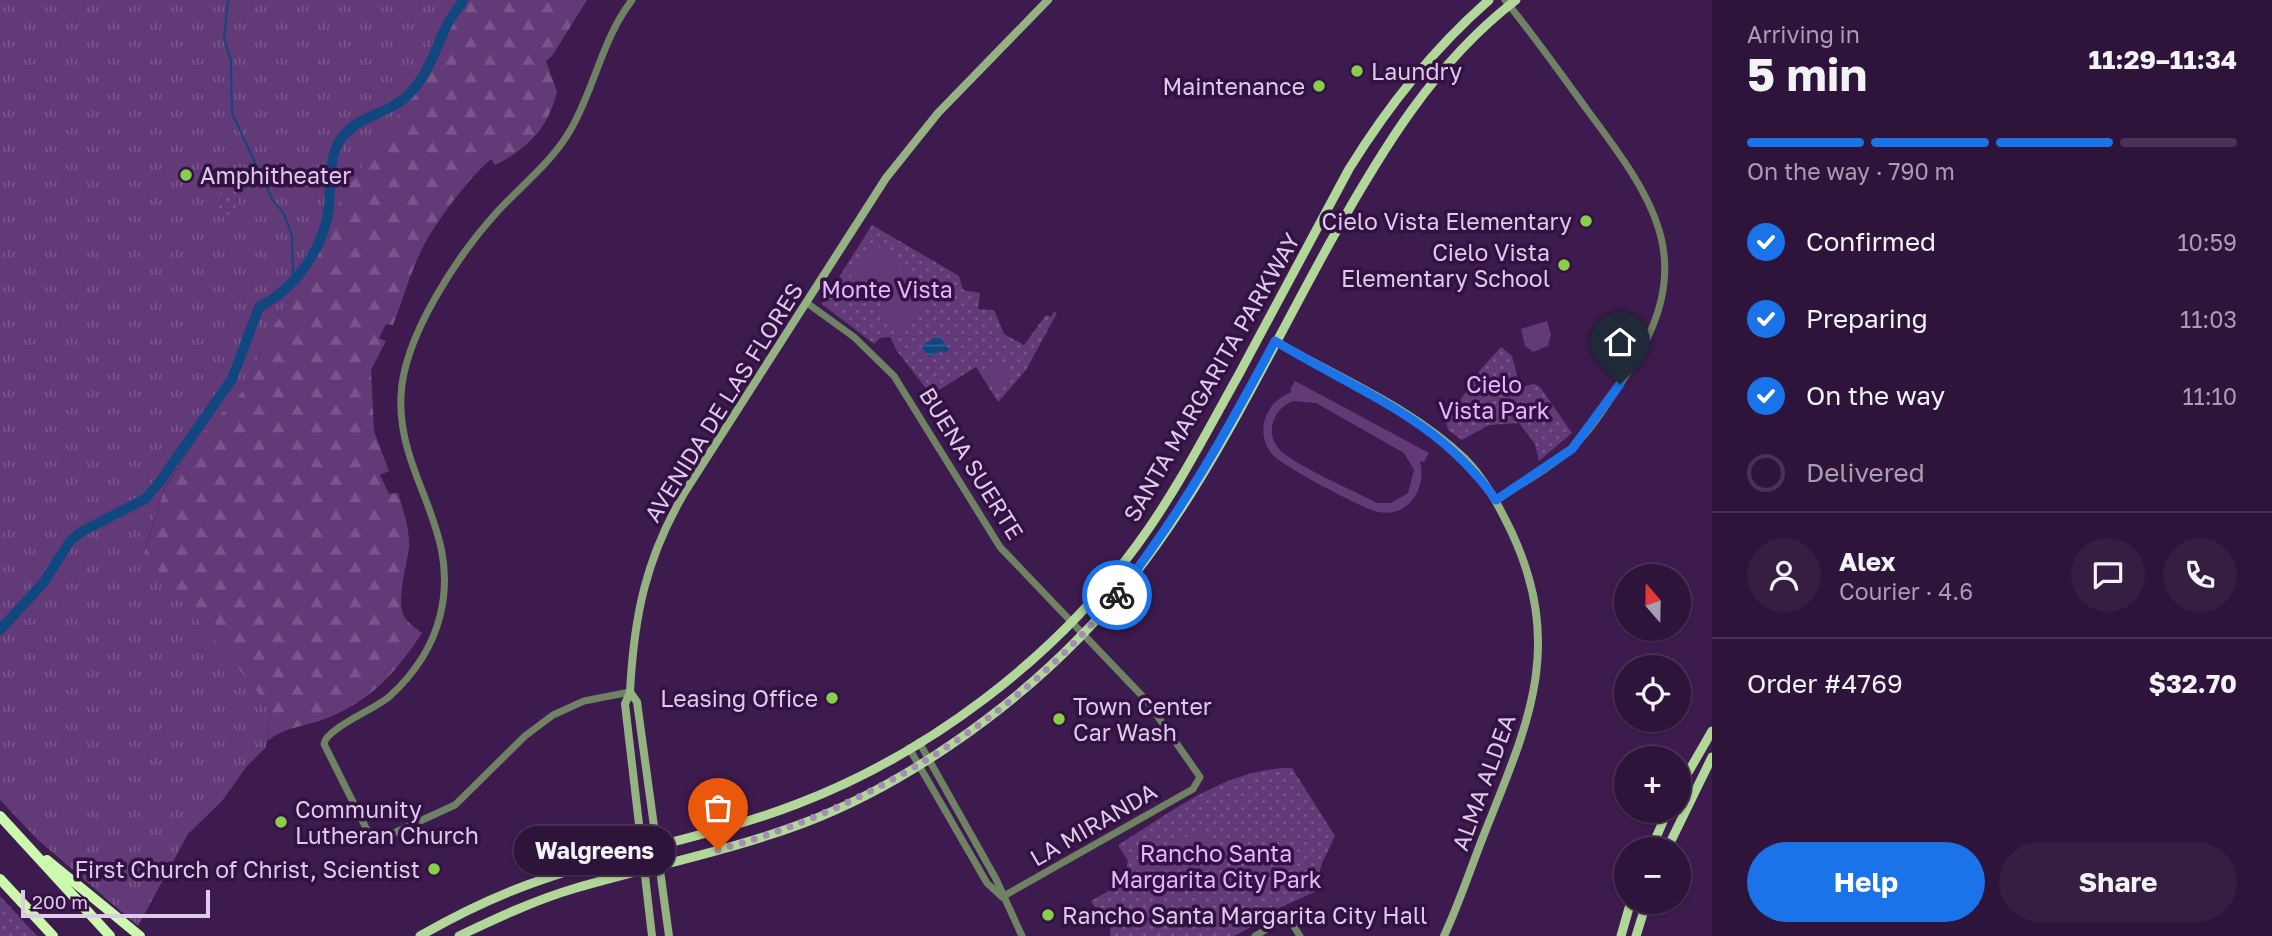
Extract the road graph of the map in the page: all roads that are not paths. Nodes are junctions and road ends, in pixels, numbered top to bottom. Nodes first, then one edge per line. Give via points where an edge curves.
1 (632, 0) edge
2 (1048, 0) edge
3 (1489, 0) edge
4 (1510, 2) edge
5 (807, 303) junction
6 (1275, 341) junction
7 (1496, 500) junction
8 (1071, 621) junction
9 (1083, 635) junction
10 (630, 692) junction
11 (1712, 731) edge
12 (919, 742) junction
13 (909, 748) junction
14 (1712, 757) edge
15 (923, 760) junction
16 (1691, 767) edge
17 (1199, 781) joint
18 (0, 816) edge
19 (1673, 837) edge
20 (21, 838) junction
21 (658, 848) junction
22 (643, 852) junction
23 (661, 865) junction
24 (645, 870) junction
25 (0, 879) edge
26 (1002, 897) junction
27 (1627, 914) edge
28 (1643, 914) edge
29 (53, 936) edge
30 (110, 936) edge
31 (140, 936) edge
32 (420, 936) edge
33 (459, 936) edge
34 (652, 936) edge
35 (669, 936) edge
36 (1022, 936) edge
37 (1255, 936) edge
38 (1300, 936) edge
39 (1444, 936) edge
40 (1621, 936) edge
41 (1636, 936) edge

1 - 10 street via 606,44 571,130 485,226 412,342 402,377 401,418 443,551 440,616 428,648 404,683 381,704 330,732 324,739 325,749 369,834 390,836 455,805 525,736 556,713 584,701
2 - 5 main road, AVENIDA DE LAS FLORES via 912,145
3 - 8 main road, SANTA MARGARITA PARKWAY via 1461,24 1377,123 1178,483 1138,544
4 - 6 main road, SANTA MARGARITA PARKWAY via 1439,72 1393,135
4 - 7 street via 1648,197 1658,220 1665,271 1650,337 1605,406 1572,449
5 - 8 street, BUENA SUERTE via 854,337 894,376 983,525 1017,568
5 - 10 main road, AVENIDA DE LAS FLORES via 662,535 638,607
6 - 7 main road, ALMA ALDEA via 1432,432 1464,459
6 - 9 main road, SANTA MARGARITA PARKWAY via 1182,506
7 - 39 main road, ALMA ALDEA via 1533,590 1538,634 1535,686 1528,722
8 - 9 street, BUENA SUERTE
8 - 12 main road, SANTA MARGARITA PARKWAY via 985,697
9 - 15 main road, SANTA MARGARITA PARKWAY via 970,730
9 - 17 street, BUENA SUERTE via 1147,701 1197,771
10 - 21 main road, AVENIDA DE LAS FLORES via 637,702
10 - 22 main road, AVENIDA DE LAS FLORES via 625,704
11 - 16 main road
12 - 13 main road, SANTA MARGARITA PARKWAY
12 - 15 street
13 - 15 street
13 - 21 main road, SANTA MARGARITA PARKWAY via 797,804
14 - 19 main road
15 - 23 main road, SANTA MARGARITA PARKWAY via 804,823
15 - 26 street via 987,883
17 - 26 street, LA MIRANDA via 1193,789
18 - 20 highway
20 - 30 highway
20 - 31 highway
21 - 22 main road, SANTA MARGARITA PARKWAY
21 - 23 main road, AVENIDA DE LAS FLORES
22 - 24 main road, AVENIDA DE LAS FLORES
22 - 32 main road, SANTA MARGARITA PARKWAY via 542,879
23 - 24 main road, SANTA MARGARITA PARKWAY
23 - 35 main road, AVENIDA DE LAS FLORES
24 - 33 main road, SANTA MARGARITA PARKWAY via 522,906
24 - 34 main road, AVENIDA DE LAS FLORES
25 - 29 highway
26 - 36 street
27 - 40 main road
28 - 41 main road
37 - 38 street via 1288,917

